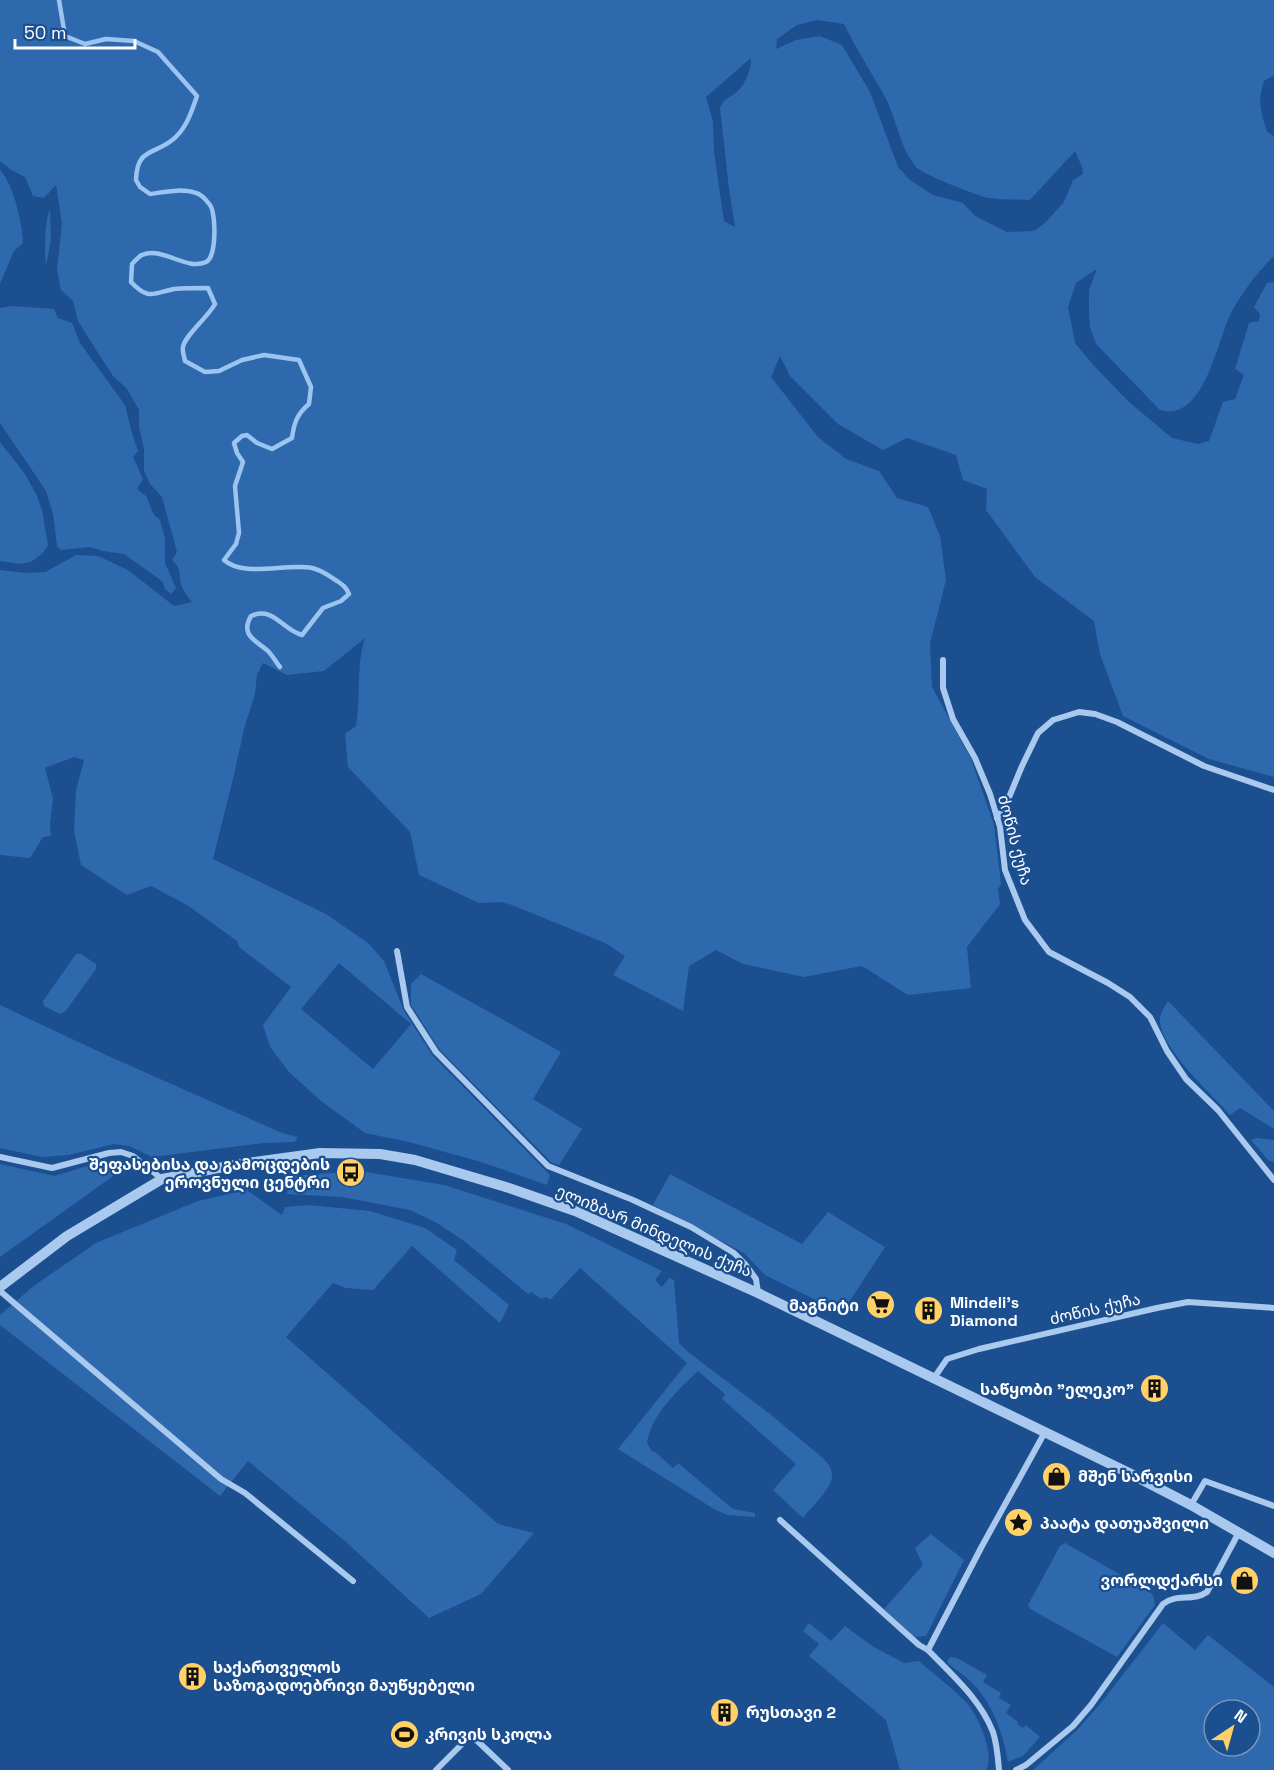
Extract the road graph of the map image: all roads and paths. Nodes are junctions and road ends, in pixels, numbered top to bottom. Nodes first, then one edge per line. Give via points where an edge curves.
1 (943, 660) dead end
2 (1274, 790) edge
3 (997, 818) junction
4 (396, 951) dead end
5 (0, 1157) edge
6 (162, 1179) junction
7 (1274, 1180) edge
8 (0, 1289) edge
9 (758, 1293) junction
10 (1274, 1308) edge
11 (934, 1378) junction
12 (1045, 1432) junction
13 (1191, 1505) junction
14 (1274, 1506) edge
15 (780, 1520) dead end
16 (1238, 1534) junction
17 (1274, 1553) edge
18 (353, 1581) dead end
19 (928, 1650) junction
20 (436, 1770) edge
21 (508, 1770) edge
22 (999, 1770) edge
23 (1016, 1770) edge

1 - 3 street, ძოწის ქუჩა via 943,688 952,719 975,758
2 - 3 street via 1204,766 1117,722 1079,712 1053,720 1038,732
3 - 7 street, ძოწის ქუჩა via 1005,870 1025,920 1038,939 1049,952 1130,997 1150,1017 1186,1079 1218,1110
4 - 9 street via 407,1007 436,1052 548,1167 691,1227 734,1253 756,1279
5 - 6 street via 52,1168 121,1152 133,1156
6 - 8 street, ელიზბარ მინდელის ქუჩა via 67,1236
6 - 9 street, ელიზბარ მინდელის ქუჩა via 320,1153 380,1154 415,1160 574,1211
8 - 18 street via 221,1479 245,1493
9 - 11 street, ელიზბარ მინდელის ქუჩა
10 - 11 street, ძოწის ქუჩა via 1188,1302 1157,1308 947,1359
11 - 12 street, ელიზბარ მინდელის ქუჩა
12 - 13 street, ელიზბარ მინდელის ქუჩა
12 - 19 street
13 - 14 street via 1205,1481
13 - 16 street, ელიზბარ მინდელის ქუჩა
15 - 19 street
16 - 17 street, ელიზბარ მინდელის ქუჩა
16 - 23 street via 1207,1592 1200,1597 1169,1599 1163,1604 1073,1726
19 - 22 street via 985,1716 993,1734
20 - 21 street via 471,1735

